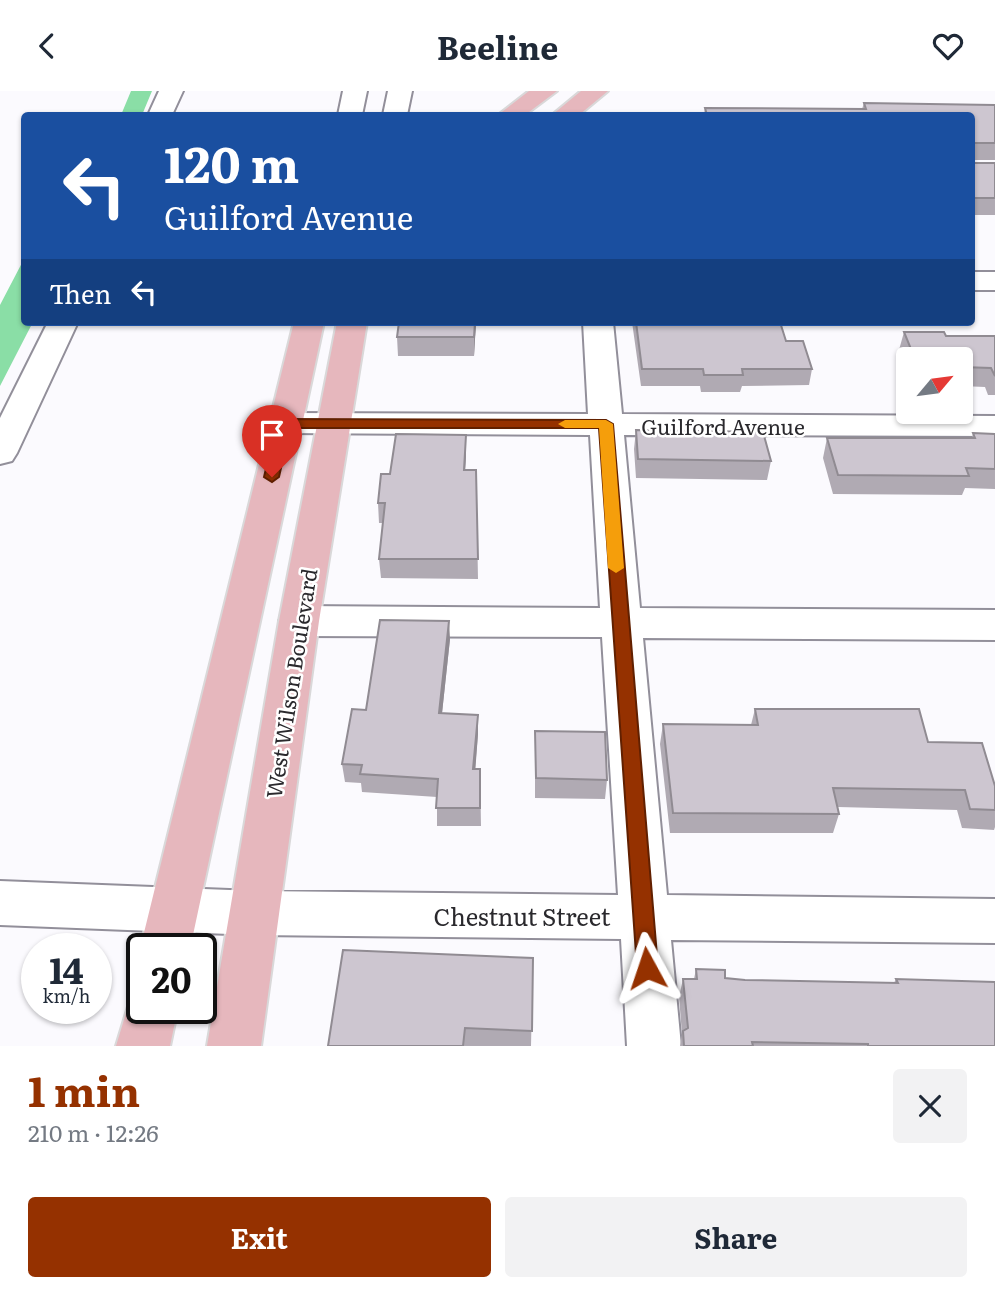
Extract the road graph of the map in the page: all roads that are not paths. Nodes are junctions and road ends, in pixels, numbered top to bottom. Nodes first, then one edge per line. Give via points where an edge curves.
1 (171, 91) edge
2 (355, 91) edge
3 (400, 91) edge
4 (545, 91) edge
5 (596, 91) edge
6 (161, 112) edge
7 (350, 112) edge
8 (396, 112) edge
9 (514, 112) edge
10 (568, 112) edge
11 (975, 281) edge
12 (995, 281) edge
13 (61, 326) edge
14 (308, 326) edge
15 (351, 326) edge
16 (598, 326) edge
17 (284, 423) junction
18 (333, 423) junction
19 (606, 424) junction
20 (995, 426) edge
21 (0, 453) edge
22 (299, 621) junction
23 (620, 624) junction
24 (995, 625) edge
25 (0, 903) edge
26 (255, 913) junction
27 (643, 916) junction
28 (995, 921) edge
29 (170, 929) edge
30 (148, 1024) edge
31 (143, 1046) edge
32 (234, 1046) edge
33 (654, 1046) edge

1 - 6 street
2 - 7 street
3 - 8 street
4 - 9 main road
5 - 10 main road
11 - 12 street
13 - 21 street
14 - 17 main road
15 - 18 main road, West Wilson Boulevard
16 - 19 street
17 - 18 street, Guilford Avenue
17 - 29 main road
18 - 19 street, Guilford Avenue
18 - 22 main road, West Wilson Boulevard
19 - 20 street, Guilford Avenue
19 - 23 street
22 - 23 street
22 - 26 main road, West Wilson Boulevard
23 - 24 street
23 - 27 street
25 - 29 street, Chestnut Street
26 - 27 street, Chestnut Street
26 - 29 street, Chestnut Street
26 - 32 main road, West Wilson Boulevard
27 - 28 street, Chestnut Street
27 - 33 street
30 - 31 main road

